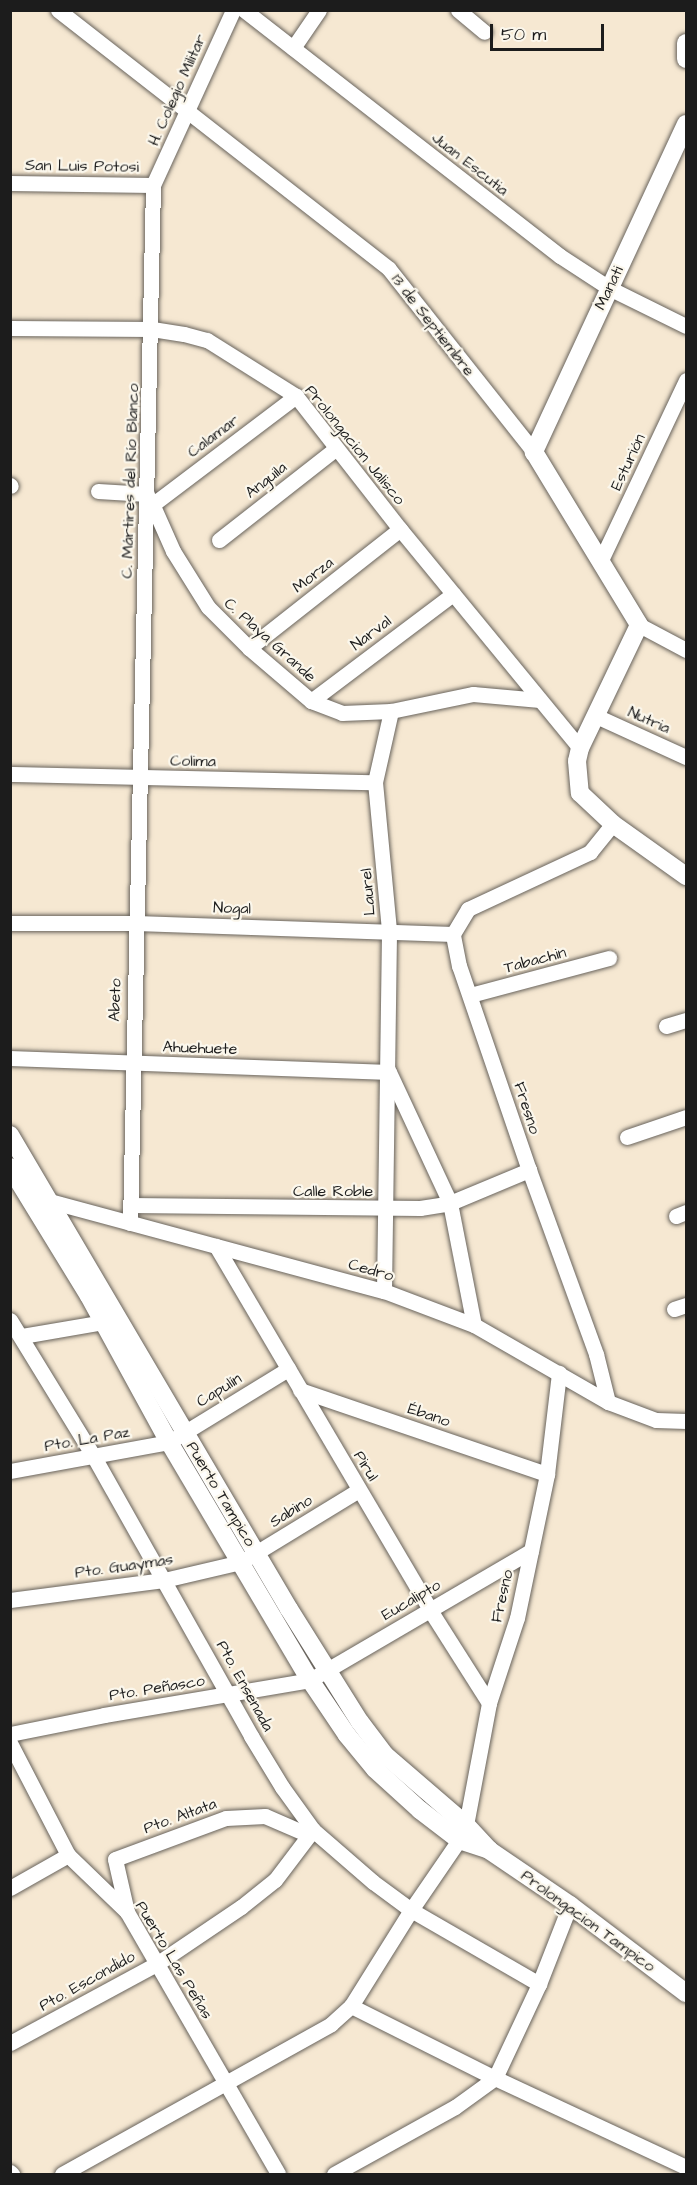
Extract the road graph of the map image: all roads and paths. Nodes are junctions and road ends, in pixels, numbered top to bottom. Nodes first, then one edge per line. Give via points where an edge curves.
1 (58, 10) edge
2 (232, 10) edge
3 (244, 10) edge
4 (320, 10) edge
5 (459, 10) edge
6 (484, 32) dead end
7 (687, 43) edge
8 (293, 48) junction
9 (687, 59) edge
10 (186, 112) junction
11 (687, 124) edge
12 (10, 183) edge
13 (153, 185) junction
14 (609, 288) junction
15 (687, 327) edge
16 (10, 328) edge
17 (152, 329) junction
18 (687, 380) edge
19 (296, 396) junction
20 (335, 448) junction
21 (534, 452) junction
22 (98, 491) dead end
23 (150, 499) junction
24 (400, 529) junction
25 (219, 540) dead end
26 (601, 560) junction
27 (453, 594) junction
28 (639, 625) junction
29 (686, 647) edge
30 (249, 648) junction
31 (540, 700) junction
32 (311, 701) junction
33 (391, 711) junction
34 (597, 716) junction
35 (580, 748) junction
36 (687, 757) edge
37 (10, 774) edge
38 (138, 778) junction
39 (375, 782) junction
40 (613, 824) junction
41 (687, 876) edge
42 (10, 923) edge
43 (136, 923) junction
44 (389, 930) junction
45 (453, 934) junction
46 (609, 958) dead end
47 (470, 995) junction
48 (687, 1020) edge
49 (666, 1026) dead end
50 (10, 1058) edge
51 (131, 1064) junction
52 (389, 1072) junction
53 (687, 1117) edge
54 (10, 1135) edge
55 (627, 1137) dead end
56 (10, 1167) edge
57 (529, 1170) junction
58 (10, 1183) edge
59 (28, 1194) junction
60 (50, 1202) junction
61 (450, 1203) junction
62 (130, 1205) junction
63 (386, 1209) junction
64 (130, 1223) junction
65 (216, 1246) junction
66 (384, 1291) junction
67 (10, 1320) edge
68 (103, 1322) junction
69 (474, 1325) junction
70 (22, 1336) junction
71 (288, 1369) junction
72 (559, 1372) junction
73 (300, 1390) junction
74 (608, 1402) junction
75 (687, 1421) edge
76 (177, 1437) junction
77 (94, 1457) junction
78 (10, 1471) edge
79 (547, 1473) junction
80 (359, 1490) junction
81 (531, 1551) junction
82 (249, 1557) junction
83 (164, 1580) junction
84 (10, 1600) edge
85 (430, 1610) junction
86 (326, 1671) junction
87 (310, 1680) junction
88 (229, 1695) junction
89 (489, 1703) junction
90 (10, 1734) edge
91 (10, 1743) edge
92 (311, 1832) junction
93 (463, 1832) junction
94 (68, 1855) junction
95 (10, 1888) edge
96 (570, 1905) junction
97 (411, 1910) junction
98 (127, 1912) junction
99 (158, 1963) junction
100 (539, 1984) junction
101 (687, 1993) edge
102 (351, 2006) junction
103 (10, 2043) edge
104 (495, 2078) junction
105 (226, 2085) junction
106 (687, 2167) edge
107 (62, 2175) edge
108 (278, 2175) edge
109 (334, 2175) edge

1 - 10 street, 13 de Septiembre
2 - 10 street, H. Colegio Militar
3 - 8 street, Juan Escutia
4 - 8 street
5 - 6 street
7 - 9 street
8 - 14 street, Juan Escutia via 560,256
10 - 13 street, H. Colegio Militar
10 - 21 street, 13 de Septiembre via 389,269
11 - 14 street, Manati
12 - 13 street, San Luis Potosi
13 - 17 street, C. Mártires del Río Blanco
14 - 15 street, Juan Escutia
14 - 21 street, Manati
16 - 17 street, Prolongacion Jalisco
17 - 19 street, Prolongacion Jalisco via 207,340
17 - 23 street, C. Mártires del Río Blanco
18 - 26 street, Esturión
19 - 20 street, Prolongacion Jalisco
19 - 23 street, Calamar
20 - 24 street, Prolongacion Jalisco
20 - 25 street, Anguila
21 - 26 street, 13 de Septiembre
22 - 23 street
23 - 30 street, C. Playa Grande via 173,551 208,607
23 - 38 street, C. Mártires del Río Blanco
24 - 27 street, Prolongacion Jalisco
24 - 30 street, Morza
26 - 28 street, 13 de Septiembre
27 - 31 street, Prolongacion Jalisco
27 - 32 street, Narval
28 - 29 street
28 - 34 street
30 - 32 street, C. Playa Grande
31 - 33 street, C. Playa Grande via 473,694
31 - 35 street, Prolongacion Jalisco
32 - 33 street, C. Playa Grande via 342,713
33 - 39 street, Laurel
34 - 35 street
34 - 36 street, Nutria
35 - 40 street via 580,792
37 - 38 street, Colima
38 - 39 street, Colima
38 - 43 street, Abeto
39 - 44 street, Laurel
40 - 41 street
40 - 45 street via 590,852 468,909
42 - 43 street, Nogal
43 - 44 street, Nogal
43 - 51 street, Abeto
44 - 45 street, Nogal
44 - 52 street, Laurel
45 - 47 street
46 - 47 street, Tabachin
47 - 57 street, Fresno
48 - 49 street
50 - 51 street, Ahuehuete
51 - 52 street, Ahuehuete
51 - 62 street, Abeto
52 - 61 street, Laurel
52 - 63 street, Laurel
53 - 55 street
54 - 60 street, Puerto Tampico
56 - 59 street, Puerto Tampico
57 - 61 street, Calle Roble
57 - 74 street, Fresno via 596,1354
58 - 59 street, Cedro
59 - 60 street, Cedro
59 - 68 street, Puerto Tampico
60 - 64 street, Cedro
60 - 76 street, Puerto Tampico
61 - 63 street, Calle Roble
61 - 69 street, Laurel
62 - 63 street, Calle Roble
62 - 64 street, Abeto
63 - 66 street, Laurel
64 - 65 street, Cedro
65 - 66 street, Cedro
65 - 71 street, Pirul
66 - 69 street, Cedro
67 - 70 street, Pto. Ensenada
68 - 70 street
68 - 76 street, Puerto Tampico
69 - 72 street, Cedro
70 - 77 street, Pto. Ensenada
71 - 73 street, Pirul
71 - 76 street, Capulín
72 - 74 street, Cedro
72 - 79 street, Fresno
73 - 79 street, Ébano
73 - 80 street, Pirul
74 - 75 street, Cedro via 656,1420
76 - 77 street, Pto. La Paz
76 - 82 street, Puerto Tampico
77 - 78 street, Pto. La Paz
77 - 83 street, Pto. Ensenada
79 - 81 street, Fresno
80 - 82 street, Sabino
80 - 85 street, Pirul
81 - 85 street, Eucalipto
81 - 89 street, Fresno via 517,1618
82 - 83 street, Pto. Guaymas
82 - 86 street, Puerto Tampico
82 - 87 street, Puerto Tampico
83 - 84 street, Pto. Guaymas
83 - 88 street, Pto. Ensenada
85 - 86 street, Eucalipto
85 - 89 street, Pirul
86 - 87 street, Eucalipto
86 - 93 street, Puerto Tampico via 385,1755
87 - 88 street, Pto. Peñasco
87 - 93 street, Puerto Tampico via 375,1769 420,1810
88 - 90 street, Pto. Peñasco
88 - 92 street, Pto. Ensenada
89 - 93 street, Fresno
91 - 94 street, Puerto Las Peñas
92 - 97 street, Pto. Ensenada
92 - 98 street, Pto. Altata via 265,1816 226,1818 115,1859
92 - 99 street, Pto. Escondido via 275,1880
93 - 96 street, Prolongacion Tampico
93 - 97 street
94 - 95 street
94 - 98 street, Puerto Las Peñas
96 - 100 street
96 - 101 street, Prolongacion Tampico
97 - 100 street, Pto. Ensenada
97 - 102 street
98 - 99 street, Puerto Las Peñas
99 - 103 street, Pto. Escondido
99 - 105 street, Puerto Las Peñas
100 - 104 street
102 - 104 street
102 - 105 street via 331,2024
104 - 106 street
104 - 109 street via 455,2107
105 - 107 street
105 - 108 street, Puerto Las Peñas

